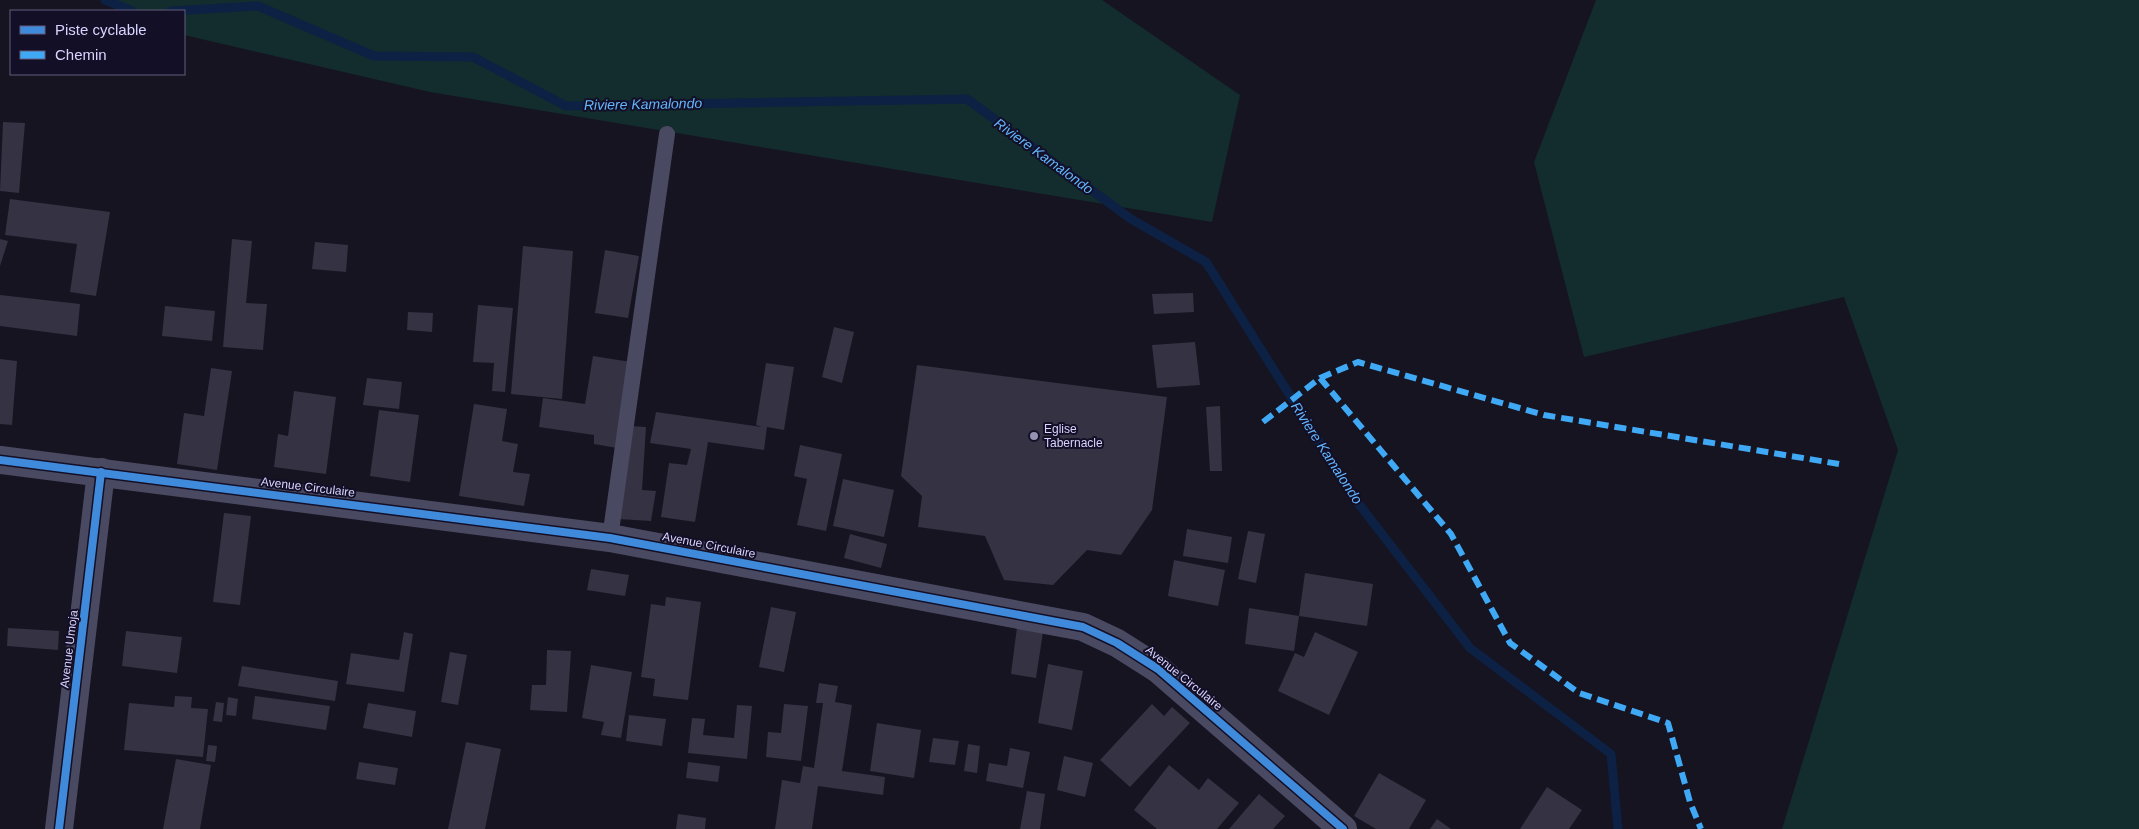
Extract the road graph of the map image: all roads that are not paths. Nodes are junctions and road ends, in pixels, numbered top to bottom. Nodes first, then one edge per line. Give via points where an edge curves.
1 (667, 134) dead end
2 (0, 460) edge
3 (101, 472) junction
4 (610, 538) junction
5 (59, 829) edge
6 (1343, 829) edge

1 - 4 lane
2 - 3 street, Avenue Circulaire
3 - 4 street, Avenue Circulaire
3 - 5 street, Avenue Umoja
4 - 6 street, Avenue Circulaire via 1083,627 1117,643 1158,669

